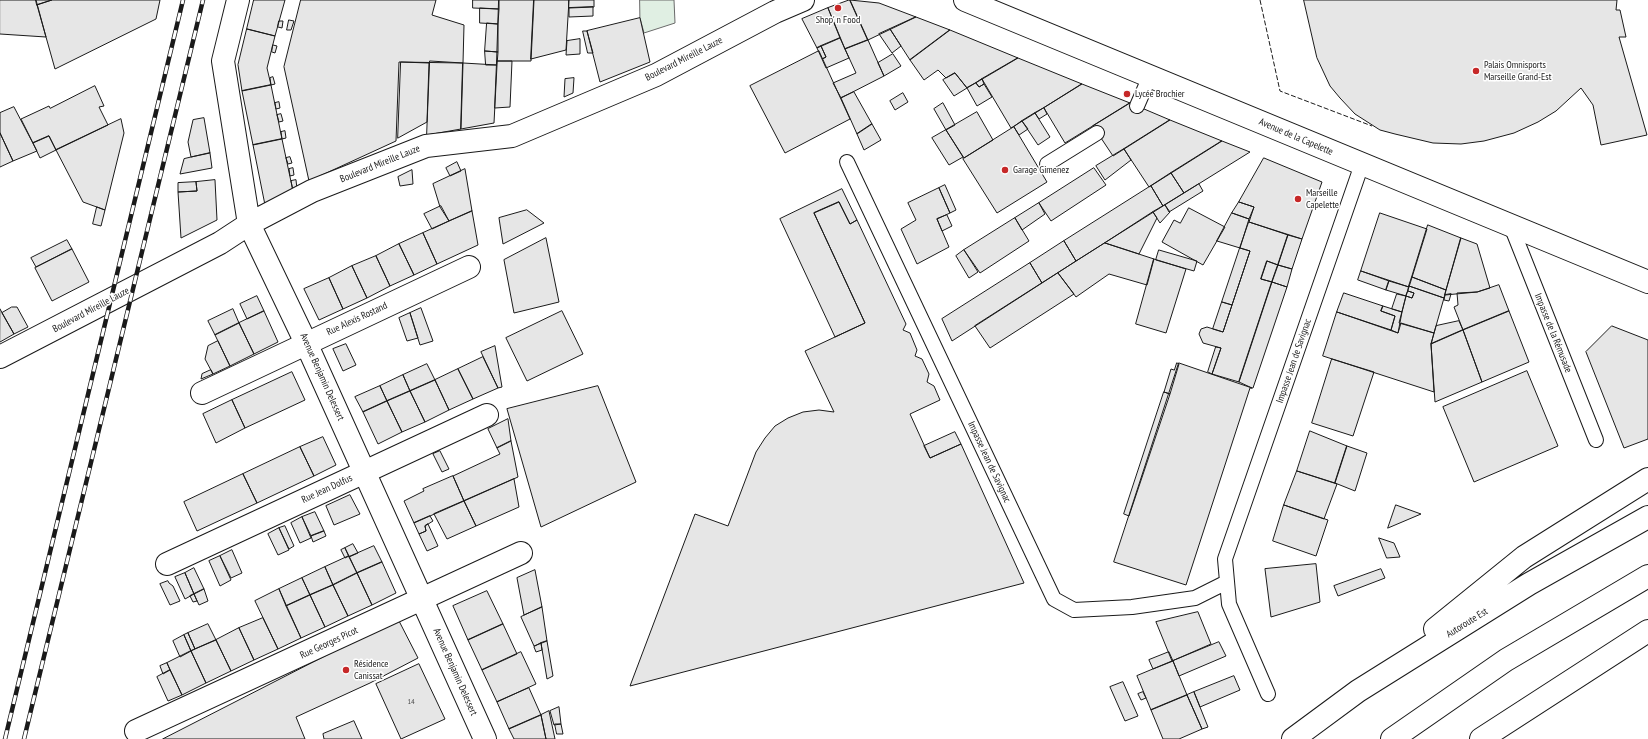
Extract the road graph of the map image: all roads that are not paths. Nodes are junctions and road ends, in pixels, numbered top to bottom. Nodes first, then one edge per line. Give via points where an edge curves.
1 (238, 0) edge
2 (803, 0) edge
3 (967, 0) edge
4 (776, 6) edge
5 (1150, 76) junction
6 (1137, 106) dead end
7 (1097, 133) dead end
8 (847, 162) dead end
9 (1047, 164) dead end
10 (1362, 164) junction
11 (249, 224) junction
12 (1511, 226) junction
13 (469, 267) dead end
14 (1638, 275) edge
15 (1648, 282) edge
16 (306, 343) junction
17 (0, 357) edge
18 (202, 393) dead end
19 (487, 415) dead end
20 (1596, 440) dead end
21 (364, 472) junction
22 (1648, 479) edge
23 (1648, 517) edge
24 (522, 553) dead end
25 (167, 564) dead end
26 (1648, 576) edge
27 (1227, 582) junction
28 (1648, 593) edge
29 (422, 600) junction
30 (1648, 631) edge
31 (1506, 660) junction
32 (1358, 691) junction
33 (1268, 694) dead end
34 (136, 731) dead end
35 (485, 739) edge
36 (1293, 739) edge
37 (1392, 739) edge
38 (1481, 739) edge

1 - 11 main road, Avenue Benjamin Delessert via 223,61
2 - 4 main road, Boulevard Mireille Lauze
3 - 5 main road, Avenue de la Capelette
4 - 11 main road, Boulevard Mireille Lauze via 656,75 512,136 426,146 312,191
5 - 6 lane
5 - 10 main road, Avenue de la Capelette
7 - 9 lane
8 - 27 lane, Impasse Jean de Savignac via 1054,599 1074,610 1132,608 1195,598
10 - 12 main road, Avenue de la Capelette
10 - 27 lane, Impasse Jean de Savignac via 1225,559
11 - 16 main road, Avenue Benjamin Delessert
11 - 17 main road, Boulevard Mireille Lauze via 220,243
12 - 14 main road, Avenue de la Capelette
12 - 20 lane, Impasse de la Rémusade
13 - 16 main road, Rue Alexis Rostand
14 - 15 main road, Avenue de la Capelette
16 - 18 main road, Rue Alexis Rostand
16 - 21 main road, Avenue Benjamin Delessert
19 - 21 main road, Rue Jean Dolfus
21 - 25 main road, Rue Jean Dolfus
21 - 29 main road, Avenue Benjamin Delessert
22 - 32 main road via 1524,557
23 - 32 main road, Autoroute Est via 1529,584
24 - 29 main road, Rue Georges Picot
26 - 31 main road
27 - 33 lane, Impasse Jean de Savignac via 1229,604
28 - 31 main road
29 - 34 main road, Rue Georges Picot
29 - 35 main road, Avenue Benjamin Delessert
30 - 38 main road
31 - 37 main road
32 - 36 main road, Autoroute Est

